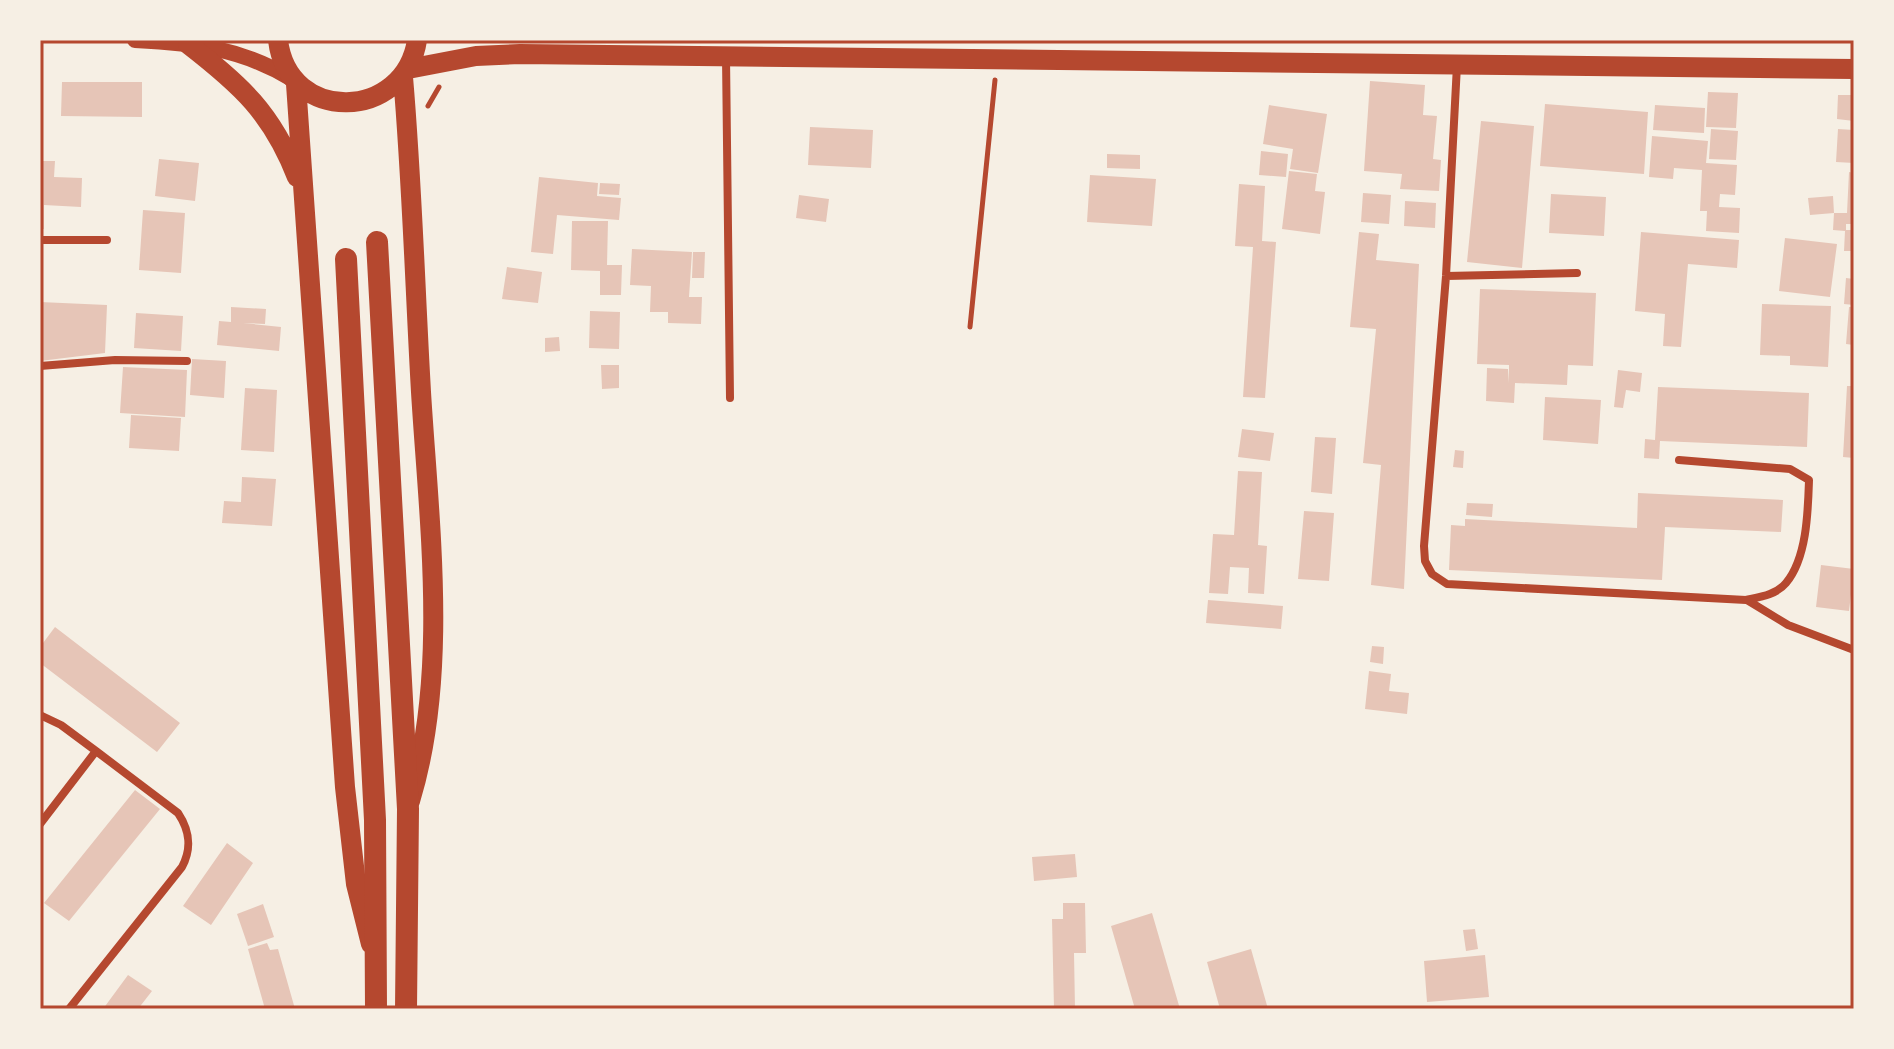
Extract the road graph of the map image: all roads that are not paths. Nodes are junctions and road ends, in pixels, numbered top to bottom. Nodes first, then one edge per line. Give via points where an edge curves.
1 (135, 40) edge
2 (278, 40) edge
3 (417, 40) edge
4 (188, 44) junction
5 (726, 56) junction
6 (1457, 64) junction
7 (1854, 69) edge
8 (405, 73) junction
9 (294, 82) junction
10 (304, 197) junction
11 (40, 240) edge
12 (107, 240) dead end
13 (377, 242) dead end
14 (346, 259) dead end
15 (1577, 273) dead end
16 (1446, 276) junction
17 (187, 361) dead end
18 (40, 366) edge
19 (730, 398) dead end
20 (1679, 460) dead end
21 (1746, 600) junction
22 (1854, 650) edge
23 (40, 715) edge
24 (96, 751) junction
25 (408, 809) junction
26 (40, 824) edge
27 (377, 965) junction
28 (69, 1009) edge
29 (376, 1009) edge
30 (406, 1009) edge

1 - 4 main road
2 - 9 main road
3 - 8 main road
4 - 9 main road via 245,54
4 - 10 main road via 259,105 284,145
5 - 6 main road
5 - 8 main road via 498,55
5 - 19 street
6 - 7 main road
6 - 16 street
8 - 9 main road via 385,92 351,102 317,97
8 - 25 main road via 431,637 430,715
9 - 10 main road
10 - 27 main road via 350,842
11 - 12 street
13 - 25 highway
14 - 27 highway via 371,736
15 - 16 street
16 - 21 street via 1424,546 1432,574 1447,584 1512,590
17 - 18 street
20 - 21 street via 1790,469 1809,480 1795,567 1779,589
21 - 22 street via 1788,625
23 - 24 street
24 - 26 street
24 - 28 street via 178,813 186,825 188,855
25 - 30 highway
27 - 29 highway

